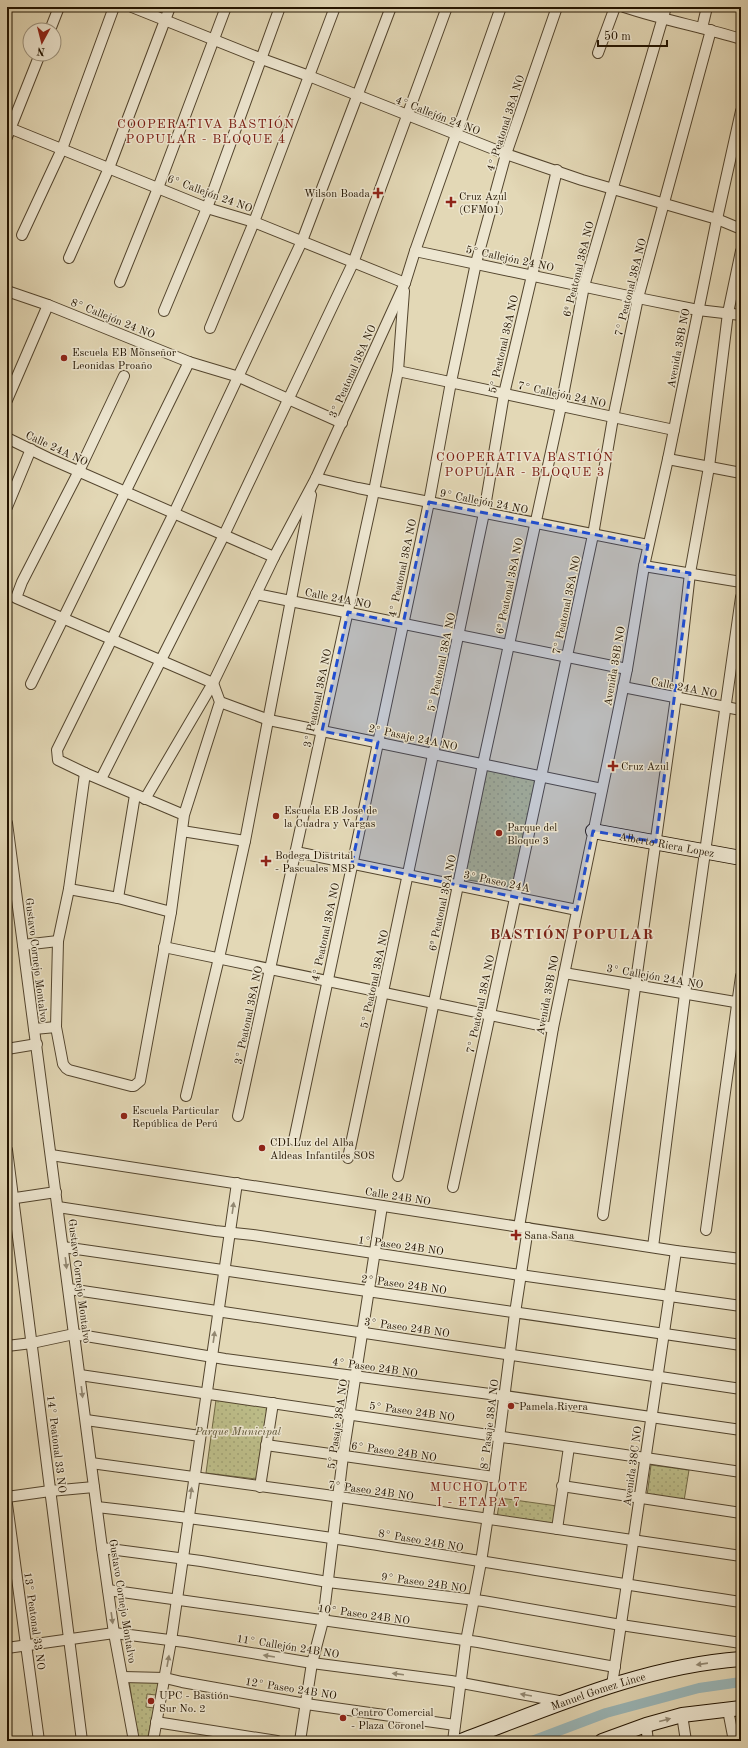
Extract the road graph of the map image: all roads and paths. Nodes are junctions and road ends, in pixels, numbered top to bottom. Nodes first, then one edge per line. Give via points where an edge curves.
1 (59, 7) edge
2 (114, 7) edge
3 (132, 7) edge
4 (170, 7) edge
5 (226, 7) edge
6 (280, 7) edge
7 (335, 7) edge
8 (391, 7) edge
9 (446, 7) edge
10 (501, 7) edge
11 (557, 7) edge
12 (615, 7) edge
13 (624, 7) edge
14 (666, 7) edge
15 (707, 7) edge
16 (165, 19) junction
17 (662, 19) junction
18 (53, 22) edge
19 (707, 29) junction
20 (741, 39) edge
21 (214, 40) junction
22 (598, 53) dead end
23 (262, 59) junction
24 (37, 62) edge
25 (309, 76) junction
26 (358, 96) junction
27 (741, 111) edge
28 (407, 115) junction
29 (8, 131) edge
30 (456, 135) junction
31 (62, 149) junction
32 (506, 154) junction
33 (109, 168) junction
34 (557, 170) junction
35 (158, 188) junction
36 (611, 188) junction
37 (664, 203) junction
38 (208, 208) junction
39 (717, 219) junction
40 (254, 222) junction
41 (741, 229) edge
42 (22, 235) dead end
43 (302, 241) junction
44 (415, 250) junction
45 (741, 251) edge
46 (69, 258) dead end
47 (353, 263) junction
48 (476, 263) junction
49 (531, 275) junction
50 (120, 282) dead end
51 (405, 283) junction
52 (584, 286) junction
53 (7, 291) edge
54 (638, 298) junction
55 (48, 305) junction
56 (698, 310) junction
57 (164, 311) dead end
58 (728, 312) junction
59 (741, 315) edge
60 (210, 328) dead end
61 (189, 362) junction
62 (398, 371) junction
63 (124, 376) dead end
64 (239, 377) junction
65 (451, 382) junction
66 (504, 394) junction
67 (288, 399) junction
68 (7, 400) edge
69 (561, 406) junction
70 (614, 418) junction
71 (342, 423) junction
72 (674, 430) junction
73 (7, 438) edge
74 (31, 449) junction
75 (668, 459) junction
76 (709, 468) junction
77 (79, 471) junction
78 (741, 473) edge
79 (314, 481) junction
80 (374, 491) junction
81 (125, 492) junction
82 (428, 502) junction
83 (7, 507) edge
84 (174, 513) junction
85 (484, 513) junction
86 (535, 523) junction
87 (224, 535) junction
88 (593, 535) junction
89 (648, 545) junction
90 (274, 557) junction
91 (644, 566) junction
92 (690, 573) junction
93 (741, 582) edge
94 (256, 594) junction
95 (741, 597) edge
96 (291, 601) junction
97 (348, 612) junction
98 (63, 618) junction
99 (403, 624) junction
100 (458, 635) junction
101 (111, 638) junction
102 (509, 645) junction
103 (567, 657) junction
104 (160, 660) junction
105 (627, 669) junction
106 (213, 683) junction
107 (31, 684) dead end
108 (623, 687) junction
109 (676, 697) junction
110 (220, 702) junction
111 (725, 707) junction
112 (741, 710) edge
113 (269, 720) junction
114 (322, 731) junction
115 (378, 742) junction
116 (434, 754) junction
117 (483, 764) junction
118 (85, 773) junction
119 (541, 777) junction
120 (101, 779) junction
121 (602, 789) junction
122 (140, 797) junction
123 (184, 815) junction
124 (7, 823) edge
125 (182, 831) junction
126 (593, 832) junction
127 (245, 841) junction
128 (656, 842) junction
129 (705, 851) junction
130 (296, 852) junction
131 (741, 858) edge
132 (352, 863) junction
133 (408, 875) junction
134 (458, 885) junction
135 (69, 889) junction
136 (516, 897) junction
137 (118, 898) junction
138 (12, 899) edge
139 (577, 910) junction
140 (171, 912) junction
141 (58, 941) junction
142 (23, 945) junction
143 (164, 947) junction
144 (219, 958) junction
145 (270, 969) junction
146 (564, 973) junction
147 (741, 976) edge
148 (327, 981) junction
149 (635, 985) junction
150 (383, 992) junction
151 (685, 994) junction
152 (434, 1003) junction
153 (739, 1003) edge
154 (490, 1015) junction
155 (56, 1027) junction
156 (34, 1028) junction
157 (553, 1028) junction
158 (37, 1044) junction
159 (7, 1049) edge
160 (186, 1096) dead end
161 (238, 1116) dead end
162 (294, 1140) dead end
163 (7, 1150) edge
164 (52, 1155) junction
165 (348, 1158) dead end
166 (398, 1176) dead end
167 (237, 1183) junction
168 (453, 1187) dead end
169 (56, 1192) junction
170 (10, 1198) edge
171 (382, 1206) junction
172 (58, 1207) junction
173 (603, 1214) dead end
174 (523, 1227) junction
175 (706, 1230) dead end
176 (229, 1232) junction
177 (64, 1247) junction
178 (653, 1247) junction
179 (676, 1251) junction
180 (374, 1254) junction
181 (741, 1260) edge
182 (224, 1270) junction
183 (520, 1275) junction
184 (69, 1289) junction
185 (368, 1291) junction
186 (669, 1296) junction
187 (741, 1306) edge
188 (218, 1311) junction
189 (515, 1313) junction
190 (362, 1333) junction
191 (74, 1334) junction
192 (663, 1334) junction
193 (32, 1343) junction
194 (741, 1345) edge
195 (7, 1346) edge
196 (510, 1354) junction
197 (211, 1356) junction
198 (80, 1375) junction
199 (355, 1376) junction
200 (657, 1377) junction
201 (741, 1389) edge
202 (206, 1393) junction
203 (505, 1396) junction
204 (273, 1403) junction
205 (350, 1414) junction
206 (651, 1417) junction
207 (86, 1420) junction
208 (741, 1430) edge
209 (200, 1436) junction
210 (500, 1436) junction
211 (266, 1445) junction
212 (568, 1447) junction
213 (343, 1456) junction
214 (645, 1458) junction
215 (91, 1463) junction
216 (741, 1472) edge
217 (194, 1477) junction
218 (494, 1477) junction
219 (562, 1486) junction
220 (94, 1487) junction
221 (260, 1487) junction
222 (50, 1490) junction
223 (7, 1497) edge
224 (339, 1498) junction
225 (640, 1498) junction
226 (7, 1504) edge
227 (97, 1507) junction
228 (741, 1513) edge
229 (188, 1517) junction
230 (487, 1519) junction
231 (557, 1529) junction
232 (332, 1538) junction
233 (633, 1540) junction
234 (102, 1548) junction
235 (741, 1556) edge
236 (182, 1560) junction
237 (481, 1562) junction
238 (328, 1582) junction
239 (627, 1585) junction
240 (108, 1590) junction
241 (176, 1600) junction
242 (474, 1601) junction
243 (741, 1602) edge
244 (323, 1621) junction
245 (621, 1625) junction
246 (114, 1633) junction
247 (69, 1640) junction
248 (171, 1641) junction
249 (466, 1641) junction
250 (741, 1643) edge
251 (26, 1645) junction
252 (7, 1648) edge
253 (741, 1659) edge
254 (312, 1663) junction
255 (615, 1667) junction
256 (123, 1677) junction
257 (165, 1678) junction
258 (461, 1683) junction
259 (612, 1684) junction
260 (564, 1702) junction
261 (306, 1704) junction
262 (734, 1709) edge
263 (682, 1715) junction
264 (156, 1722) junction
265 (455, 1725) junction
266 (646, 1725) junction
267 (39, 1741) edge
268 (82, 1741) edge
269 (134, 1741) edge
270 (153, 1741) edge
271 (277, 1741) edge
272 (300, 1741) edge
273 (453, 1741) edge
274 (461, 1741) edge
275 (603, 1741) edge
276 (648, 1741) edge
277 (686, 1741) edge
278 (734, 1741) edge

1 - 18 street
2 - 31 street
3 - 16 street, 4° Callejón 24 NO
4 - 16 street
5 - 21 street
6 - 23 street
7 - 25 street
8 - 26 street
9 - 28 street
10 - 30 street, 3° Peatonal 38A NO
11 - 32 street, 4° Peatonal 38A NO
12 - 22 street
13 - 17 street
14 - 17 street, 6º Peatonal 38A NO
15 - 19 street, 7° Peatonal 38A NO
16 - 21 street, 4° Callejón 24 NO
16 - 33 street
17 - 19 street
17 - 36 street, 6º Peatonal 38A NO
19 - 20 street
19 - 37 street, 7° Peatonal 38A NO
21 - 23 street, 4° Callejón 24 NO
21 - 35 street
23 - 25 street, 4° Callejón 24 NO
23 - 38 street
24 - 29 street
25 - 26 street, 4° Callejón 24 NO
25 - 40 street
26 - 28 street, 4° Callejón 24 NO
26 - 43 street
27 - 39 street, Avenida 38B NO
28 - 30 street, 4° Callejón 24 NO
28 - 47 street
29 - 31 street, 6° Callejón 24 NO
30 - 32 street, 4° Callejón 24 NO
30 - 44 street, 3° Peatonal 38A NO
31 - 33 street, 6° Callejón 24 NO
31 - 42 street
32 - 34 street, 4° Callejón 24 NO
32 - 48 street, 4° Peatonal 38A NO
33 - 35 street, 6° Callejón 24 NO
33 - 46 street
34 - 36 street, 4° Callejón 24 NO
34 - 49 street, 5° Peatonal 38A NO
35 - 38 street, 6° Callejón 24 NO
35 - 50 street
36 - 37 street, 4° Callejón 24 NO
36 - 52 street, 6º Peatonal 38A NO
37 - 39 street, 4° Callejón 24 NO
37 - 54 street, 7° Peatonal 38A NO
38 - 40 street, 6° Callejón 24 NO
38 - 57 street
39 - 41 street, 4° Callejón 24 NO
39 - 56 street, Avenida 38B NO
40 - 43 street, 6° Callejón 24 NO
40 - 60 street
43 - 47 street, 6° Callejón 24 NO
43 - 64 street
44 - 48 street, 5° Callejón 24 NO
44 - 51 street, 3° Peatonal 38A NO
45 - 58 street
47 - 51 street, 6° Callejón 24 NO
47 - 67 street
48 - 49 street, 5° Callejón 24 NO
48 - 65 street, 4° Peatonal 38A NO
49 - 52 street, 5° Callejón 24 NO
49 - 66 street, 5° Peatonal 38A NO
51 - 62 street, 3° Peatonal 38A NO
51 - 71 street, 3° Peatonal 38A NO
52 - 54 street, 5° Callejón 24 NO
52 - 69 street, 6º Peatonal 38A NO
53 - 55 street, 8° Callejón 24 NO
54 - 56 street, 5° Callejón 24 NO
54 - 70 street, 7° Peatonal 38A NO
55 - 61 street, 8° Callejón 24 NO
55 - 68 street
56 - 58 street, 5° Callejón 24 NO
56 - 72 street, Avenida 38B NO
58 - 59 street, 5° Callejón 24 NO
58 - 76 street
61 - 64 street, 8° Callejón 24 NO
61 - 81 street
62 - 65 street, 7° Callejón 24 NO
62 - 80 street, 3° Peatonal 38A NO
63 - 77 street
64 - 67 street, 8° Callejón 24 NO
64 - 84 street
65 - 66 street, 7° Callejón 24 NO
65 - 82 street, 4° Peatonal 38A NO
66 - 69 street, 7° Callejón 24 NO
66 - 85 street, 5° Peatonal 38A NO
67 - 71 street, 8° Callejón 24 NO
67 - 87 street
69 - 70 street, 7° Callejón 24 NO
69 - 86 street, 6º Peatonal 38A NO
70 - 72 street, 7° Callejón 24 NO
70 - 88 street, 7° Peatonal 38A NO
71 - 79 street, 3° Peatonal 38A NO
72 - 75 street, Avenida 38B NO
73 - 74 street, Calle 24A NO
74 - 77 street, Calle 24A NO
74 - 83 street
75 - 76 street
75 - 89 street, Avenida 38B NO
76 - 78 street
76 - 92 street
77 - 81 street, Calle 24A NO
77 - 98 street via 16,598
79 - 80 street, 9° Callejón 24 NO
79 - 90 street, 3° Peatonal 38A NO
79 - 96 street
80 - 82 street, 9° Callejón 24 NO
80 - 97 street, 3° Peatonal 38A NO
81 - 84 street, Calle 24A NO
81 - 98 street
82 - 85 street, 9° Callejón 24 NO
82 - 99 street, 4° Peatonal 38A NO
84 - 87 street, Calle 24A NO
84 - 101 street
85 - 86 street, 9° Callejón 24 NO
85 - 100 street, 5° Peatonal 38A NO
86 - 88 street, 9° Callejón 24 NO
86 - 102 street, 6º Peatonal 38A NO
87 - 90 street, Calle 24A NO
87 - 104 street
88 - 89 street, 9° Callejón 24 NO
88 - 103 street, 7° Peatonal 38A NO
89 - 91 street, Avenida 38B NO
90 - 94 street, 3° Peatonal 38A NO
91 - 92 street
91 - 105 street, Avenida 38B NO
92 - 93 street
92 - 109 street
94 - 96 street, Calle 24A NO
94 - 106 street, 3° Peatonal 38A NO
95 - 111 street
96 - 97 street, Calle 24A NO
96 - 113 street
97 - 99 street, Calle 24A NO
97 - 114 street, 3° Peatonal 38A NO
98 - 101 street
98 - 107 street
99 - 100 street, Calle 24A NO
99 - 115 street, 4° Peatonal 38A NO
100 - 102 street, Calle 24A NO
100 - 116 street, 5° Peatonal 38A NO
101 - 104 street
101 - 118 street via 57,750 58,760
102 - 103 street, Calle 24A NO
102 - 117 street, 6º Peatonal 38A NO
103 - 105 street, Calle 24A NO
103 - 119 street, 7° Peatonal 38A NO
104 - 106 street
104 - 120 street
105 - 108 street, Avenida 38B NO
106 - 110 street
106 - 122 street, 3° Peatonal 38A NO
108 - 109 street, Calle 24A NO
108 - 121 street, Avenida 38B NO
109 - 111 street, Calle 24A NO
109 - 128 street
110 - 113 street, 2° Pasaje 24A NO
110 - 123 street
111 - 112 street, Calle 24A NO
111 - 129 street
113 - 114 street, 2° Pasaje 24A NO
113 - 127 street
114 - 115 street, 2° Pasaje 24A NO
114 - 130 street, 3° Peatonal 38A NO
115 - 116 street, 2° Pasaje 24A NO
115 - 132 street, 4° Peatonal 38A NO
116 - 117 street, 2° Pasaje 24A NO
116 - 133 street, 5° Peatonal 38A NO
117 - 119 street, 2° Pasaje 24A NO
117 - 134 street, 6º Peatonal 38A NO
118 - 120 street
118 - 135 street
119 - 121 street, 2° Pasaje 24A NO
119 - 136 street, 7° Peatonal 38A NO
120 - 122 street
121 - 126 street, Avenida 38B NO
122 - 123 street
122 - 137 street
123 - 125 street
124 - 138 street, Gustavo Cornejo Montalvo
125 - 127 street
125 - 140 street
126 - 128 main road, Alberto Riera Lopez
126 - 139 street, Avenida 38B NO
127 - 144 street
128 - 129 main road, Alberto Riera Lopez
128 - 149 street
129 - 131 main road, Alberto Riera Lopez
129 - 151 street
130 - 132 street, 3° Paseo 24A
130 - 145 street, 3° Peatonal 38A NO
132 - 133 street, 3° Paseo 24A
132 - 148 street, 4° Peatonal 38A NO
133 - 134 street, 3° Paseo 24A
133 - 150 street, 5° Peatonal 38A NO
134 - 136 street, 3° Paseo 24A
134 - 152 street, 6º Peatonal 38A NO
135 - 137 street
135 - 141 street
136 - 139 street, 3° Paseo 24A
136 - 154 street, 7° Peatonal 38A NO
137 - 140 street
138 - 142 street, Gustavo Cornejo Montalvo
139 - 146 street, Avenida 38B NO
140 - 143 street
141 - 142 street
141 - 155 street
142 - 156 street, Gustavo Cornejo Montalvo
143 - 144 street
143 - 155 street via 140,1081 134,1086 66,1068
144 - 145 street
144 - 160 street
145 - 148 street
145 - 161 street, 3° Peatonal 38A NO
146 - 149 street, 3° Callejón 24A NO
146 - 157 street, Avenida 38B NO
147 - 153 street
148 - 150 street
148 - 162 street, 4° Peatonal 38A NO
149 - 151 street, 3° Callejón 24A NO
149 - 173 street
150 - 152 street
150 - 165 street, 5° Peatonal 38A NO
151 - 153 street, 3° Callejón 24A NO
151 - 178 street
152 - 154 street
152 - 166 street, 6º Peatonal 38A NO
153 - 175 street
154 - 157 street
154 - 168 street, 7° Peatonal 38A NO
155 - 156 street
156 - 158 street, Gustavo Cornejo Montalvo
157 - 174 street, Avenida 38B NO
158 - 159 street
158 - 164 street, Gustavo Cornejo Montalvo
163 - 170 street, 14° Peatonal 33 NO
164 - 167 street, Calle 24B NO
164 - 169 street, Gustavo Cornejo Montalvo
167 - 171 street, Calle 24B NO
176 -> 167 street
169 - 170 street
169 - 172 street, Gustavo Cornejo Montalvo
170 - 193 street, 14° Peatonal 33 NO
171 - 174 street, Calle 24B NO
171 - 180 street, 5° Pasaje 38A NO
172 - 176 street, 1° Paseo 24B NO
172 - 177 street, Gustavo Cornejo Montalvo
174 - 178 street, Calle 24B NO
174 - 183 street, 8° Pasaje 38A NO
176 - 180 street, 1° Paseo 24B NO
176 - 182 street
177 - 182 street, 2° Paseo 24B NO
177 -> 184 street, Gustavo Cornejo Montalvo
178 - 179 street, Calle 24B NO
179 - 181 street, Calle 24B NO
179 - 186 street, Avenida 38C NO
180 - 183 street, 1° Paseo 24B NO
180 - 185 street, 5° Pasaje 38A NO
182 - 185 street, 2° Paseo 24B NO
182 - 188 street
183 - 186 street, 1° Paseo 24B NO
183 - 189 street, 8° Pasaje 38A NO
184 - 188 street, 3° Paseo 24B NO
184 - 191 street, Gustavo Cornejo Montalvo
185 - 189 street, 2° Paseo 24B NO
185 - 190 street, 5° Pasaje 38A NO
186 - 187 street, 1° Paseo 24B NO
186 - 192 street, Avenida 38C NO
188 - 190 street, 3° Paseo 24B NO
197 -> 188 street
189 - 192 street, 2° Paseo 24B NO
189 - 196 street, 8° Pasaje 38A NO
190 - 196 street, 3° Paseo 24B NO
190 - 199 street, 5° Pasaje 38A NO
191 - 193 street, 4° Paseo 24B NO
191 - 197 street, 4° Paseo 24B NO
191 - 198 street, Gustavo Cornejo Montalvo
192 - 194 street, 2° Paseo 24B NO
192 - 200 street, Avenida 38C NO
193 - 195 street, 4° Paseo 24B NO
193 - 222 street, 14° Peatonal 33 NO
196 - 200 street, 3° Paseo 24B NO
196 - 203 street, 8° Pasaje 38A NO
197 - 199 street, 4° Paseo 24B NO
197 - 202 street
198 - 202 street, 5° Paseo 24B NO
198 -> 207 street, Gustavo Cornejo Montalvo
199 - 203 street, 4° Paseo 24B NO
199 - 205 street, 5° Pasaje 38A NO
200 - 201 street, 3° Paseo 24B NO
200 - 206 street, Avenida 38C NO
202 - 204 street, 5° Paseo 24B NO
202 - 209 street
203 - 206 street, 4° Paseo 24B NO
203 - 210 street, 8° Pasaje 38A NO
204 - 205 street, 5° Paseo 24B NO
204 - 211 street
205 - 210 street, 5° Paseo 24B NO
205 - 213 street, 5° Pasaje 38A NO
206 - 208 street, 4° Paseo 24B NO
206 - 214 street, Avenida 38C NO
207 - 209 street
207 - 215 street, Gustavo Cornejo Montalvo
209 - 217 street
210 - 212 street, 5° Paseo 24B NO
210 - 218 street, 8° Pasaje 38A NO
211 - 213 street, 6° Paseo 24B NO
211 - 221 street
212 - 214 street, 5° Paseo 24B NO
212 - 219 street
213 - 218 street, 6° Paseo 24B NO
213 - 224 street, 5° Pasaje 38A NO
214 - 216 street, 5° Paseo 24B NO
214 - 225 street, Avenida 38C NO
215 - 217 street, 7° Paseo 24B NO
215 - 220 street, Gustavo Cornejo Montalvo
217 - 221 street, 7° Paseo 24B NO
229 -> 217 street
218 - 230 street, 8° Pasaje 38A NO
219 - 225 street
219 - 231 street
220 - 222 street
220 - 227 street, Gustavo Cornejo Montalvo
221 - 224 street, 7° Paseo 24B NO
222 - 223 street
222 - 247 street, 14° Peatonal 33 NO
224 - 230 street, 7° Paseo 24B NO
224 - 232 street, 5° Pasaje 38A NO
225 - 228 street
225 - 233 street, Avenida 38C NO
226 - 251 street, 13° Peatonal 33 NO
227 - 229 street, 8° Paseo 24B NO
227 - 234 street, Gustavo Cornejo Montalvo
229 - 232 street, 8° Paseo 24B NO
229 - 236 street
230 - 231 street, 7° Paseo 24B NO
230 - 237 street, 8° Pasaje 38A NO
231 - 233 street, 7° Paseo 24B NO
232 - 237 street, 8° Paseo 24B NO
232 - 238 street, 5° Pasaje 38A NO
233 - 235 street, 7° Paseo 24B NO
233 - 239 street, Avenida 38C NO
234 - 236 street, 9° Paseo 24B NO
234 - 240 street, Gustavo Cornejo Montalvo
236 - 238 street, 9° Paseo 24B NO
236 - 241 street
237 - 239 street, 8° Paseo 24B NO
237 - 242 street, 8° Pasaje 38A NO
238 - 242 street, 9° Paseo 24B NO
238 - 244 street, 5° Pasaje 38A NO
239 - 243 street, 8° Paseo 24B NO
239 - 245 street, Avenida 38C NO
240 - 241 street, 10° Paseo 24B NO
240 -> 246 street, Gustavo Cornejo Montalvo
241 - 244 street, 10° Paseo 24B NO
241 - 248 street
242 - 245 street, 9° Paseo 24B NO
242 - 249 street, 8° Pasaje 38A NO
244 - 249 street, 10° Paseo 24B NO
244 - 254 street, 5° Pasaje 38A NO
245 - 250 street, 9° Paseo 24B NO
245 - 255 street, Avenida 38C NO
246 - 247 street, 11° Callejón 24B NO
246 - 248 street, 11° Callejón 24B NO
246 - 256 street, Gustavo Cornejo Montalvo
247 - 251 street, 11° Callejón 24B NO
247 - 268 street, 14° Peatonal 33 NO
254 -> 248 street, 11° Callejón 24B NO
257 -> 248 street
249 - 255 street, 10° Paseo 24B NO
249 - 258 street, 8° Pasaje 38A NO
251 - 252 street, 11° Callejón 24B NO
251 - 267 street, 13° Peatonal 33 NO
253 -> 259 main road, Manuel Gomez Lince via 671,1668
258 -> 254 street, 11° Callejón 24B NO
254 - 261 street, 5° Pasaje 38A NO
255 - 259 street, Avenida 38C NO
256 - 257 street, 12° Paseo 24B NO
256 - 269 street, Gustavo Cornejo Montalvo
257 - 261 street, 12° Paseo 24B NO
257 - 264 street
260 -> 258 street, 11° Callejón 24B NO
258 - 265 street, 8° Pasaje 38A NO
259 - 260 main road, Manuel Gomez Lince
260 - 274 main road, Manuel Gomez Lince
261 - 265 street, 12° Paseo 24B NO
261 - 272 street, 5° Pasaje 38A NO
262 - 263 main road
262 - 278 street
266 -> 263 main road
263 - 277 street
264 - 270 street
264 - 271 street
265 - 273 street, 8° Pasaje 38A NO
266 - 275 main road
266 - 276 street

